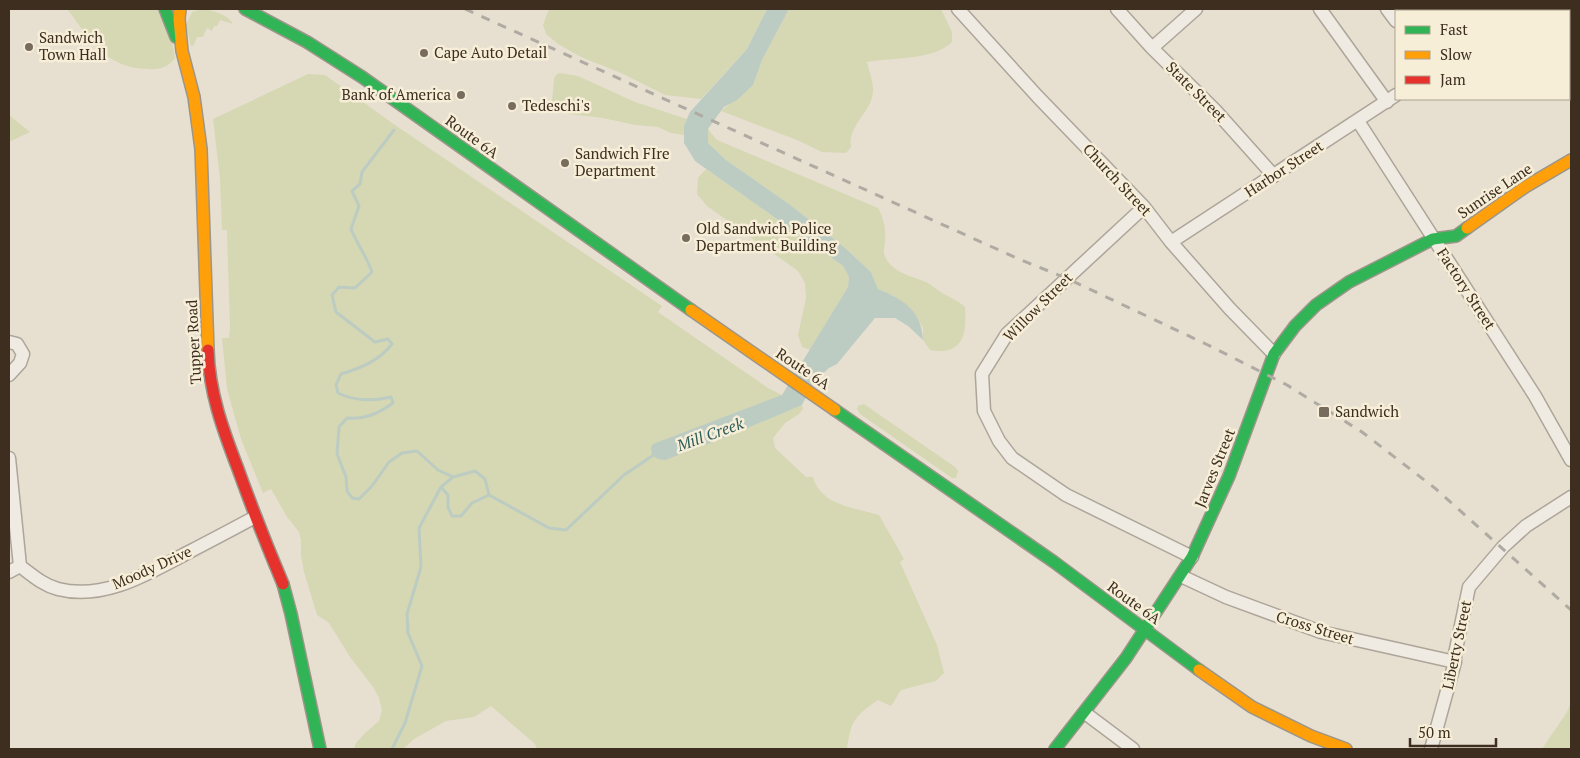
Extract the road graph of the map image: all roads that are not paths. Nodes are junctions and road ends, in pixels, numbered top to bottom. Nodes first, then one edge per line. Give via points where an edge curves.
1 (165, 9) edge
2 (180, 9) edge
3 (245, 9) edge
4 (958, 9) edge
5 (1117, 9) edge
6 (1196, 9) edge
7 (1320, 9) edge
8 (1387, 9) edge
9 (1395, 20) edge
10 (1152, 48) junction
11 (182, 51) junction
12 (1391, 98) edge
13 (1358, 121) junction
14 (1571, 160) edge
15 (1274, 176) junction
16 (1144, 207) junction
17 (1433, 238) junction
18 (1171, 242) junction
19 (9, 342) edge
20 (1274, 354) junction
21 (9, 375) edge
22 (9, 458) edge
23 (1571, 460) edge
24 (1571, 497) edge
25 (255, 518) junction
26 (1192, 557) junction
27 (14, 569) edge
28 (1182, 576) junction
29 (1146, 630) junction
30 (1455, 662) junction
31 (1085, 713) junction
32 (320, 749) edge
33 (1055, 749) edge
34 (1133, 749) edge
35 (1346, 749) edge
36 (1431, 749) edge

1 - 11 main road
2 - 11 main road, Tupper Road
3 - 29 main road, Route 6A via 337,60 965,499
4 - 16 street, Church Street
5 - 10 street, State Street
6 - 10 street
7 - 12 street
8 - 9 street
10 - 15 street, State Street via 1215,110
11 - 25 main road, Tupper Road via 194,97 202,149 212,391 220,424
12 - 13 street, Harbor Street
13 - 15 street, Harbor Street
13 - 17 street, Factory Street
14 - 17 main road, Sunrise Lane via 1456,236
15 - 18 street, Harbor Street
16 - 18 street, Church Street
16 - 26 street, Willow Street via 1006,334 982,374 984,411 1012,458 1066,495
17 - 20 main road, Jarves Street via 1333,293 1304,316
17 - 23 street, Factory Street via 1535,396
18 - 20 street, Church Street
19 - 21 street via 17,344 23,354
20 - 26 main road, Jarves Street via 1229,476
22 - 27 street, Moody Drive
24 - 30 street, Liberty Street via 1526,526 1469,587
25 - 27 street, Moody Drive via 151,572 98,591 58,589
25 - 32 main road, Tupper Road via 289,606
26 - 28 main road, Jarves Street
28 - 29 main road, Jarves Street
28 - 30 street, Cross Street via 1226,597 1321,632
29 - 31 main road, Jarves Street
29 - 35 main road, Route 6A via 1252,707
30 - 36 street, Liberty Street
31 - 33 main road, Jarves Street
31 - 34 street

